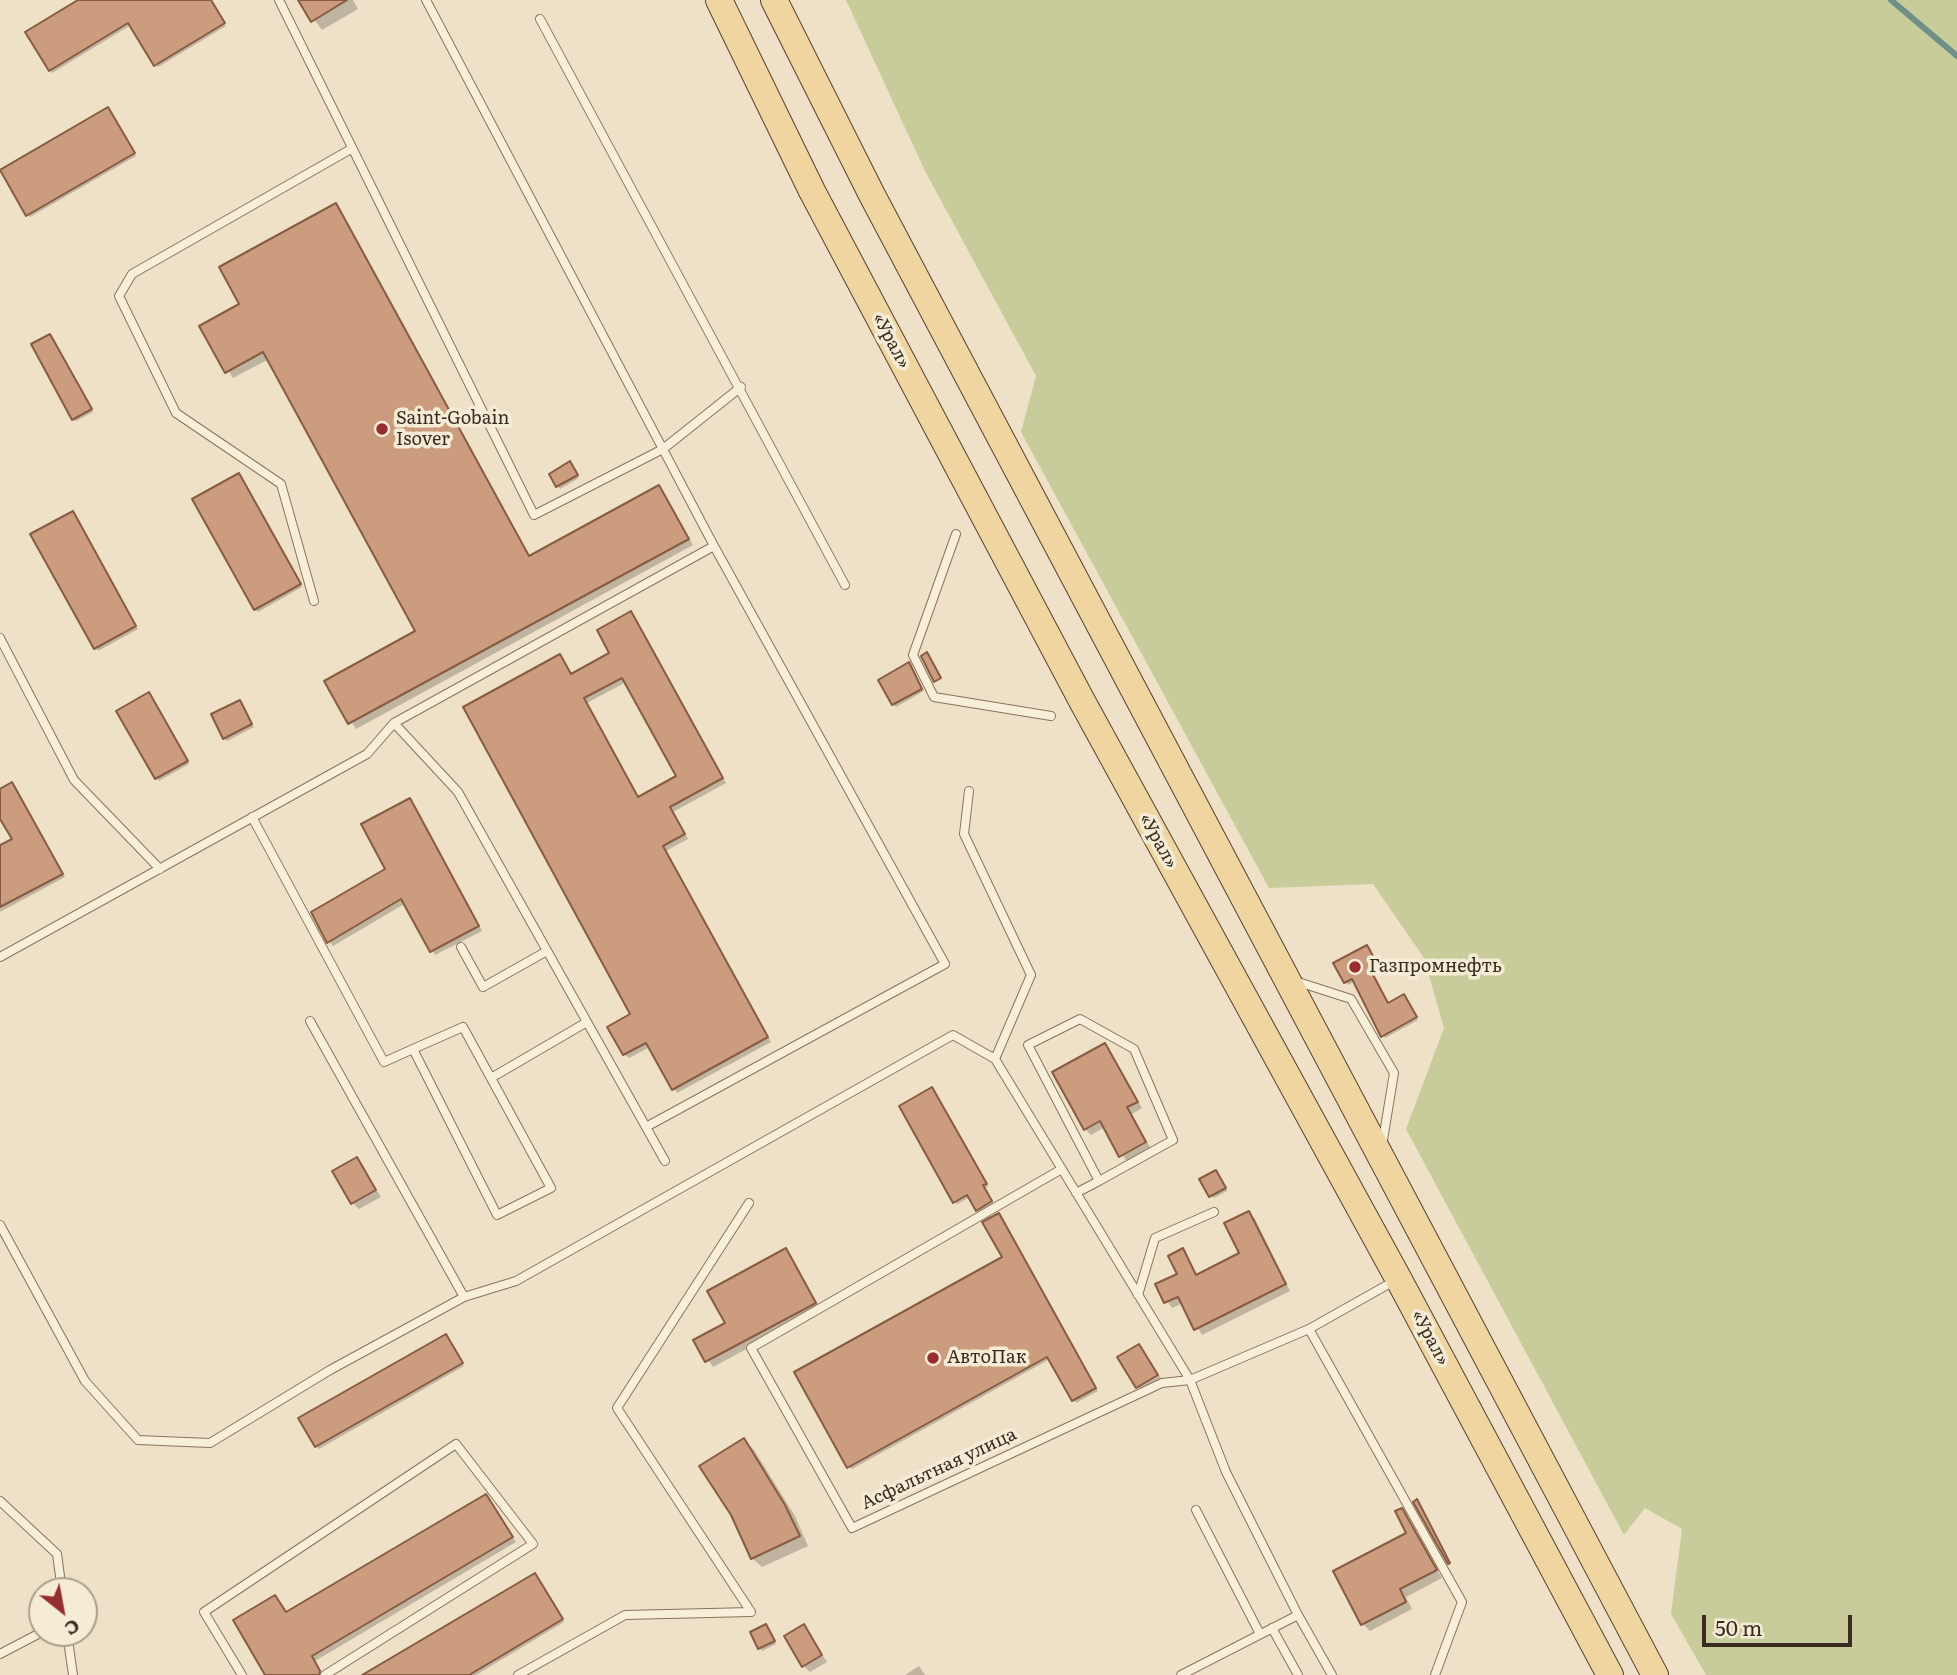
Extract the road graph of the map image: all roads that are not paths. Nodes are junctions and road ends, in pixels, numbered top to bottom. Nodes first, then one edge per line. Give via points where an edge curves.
1 (279, 0) edge
2 (426, 0) edge
3 (719, 0) edge
4 (774, 0) edge
5 (540, 19) dead end
6 (351, 149) junction
7 (741, 387) junction
8 (663, 449) junction
9 (956, 534) dead end
10 (714, 546) junction
11 (845, 585) dead end
12 (314, 601) dead end
13 (0, 638) edge
14 (1051, 716) dead end
15 (394, 723) junction
16 (970, 791) dead end
17 (252, 817) junction
18 (160, 869) junction
19 (461, 947) dead end
20 (547, 951) junction
21 (0, 957) edge
22 (1285, 978) junction
23 (310, 1021) dead end
24 (587, 1023) junction
25 (413, 1049) junction
26 (995, 1059) junction
27 (491, 1078) junction
28 (646, 1127) junction
29 (1381, 1155) junction
30 (665, 1161) dead end
31 (1060, 1170) junction
32 (1100, 1181) junction
33 (1076, 1193) junction
34 (750, 1203) dead end
35 (1214, 1212) dead end
36 (0, 1225) edge
37 (1398, 1278) junction
38 (1138, 1295) junction
39 (464, 1297) junction
40 (1309, 1329) junction
41 (1190, 1380) junction
42 (0, 1501) edge
43 (1196, 1510) dead end
44 (60, 1577) edge
45 (1298, 1615) junction
46 (1272, 1628) junction
47 (1260, 1634) junction
48 (28, 1639) edge
49 (69, 1647) edge
50 (0, 1654) edge
51 (73, 1675) edge
52 (242, 1675) edge
53 (325, 1675) edge
54 (518, 1675) edge
55 (1181, 1675) edge
56 (1298, 1675) edge
57 (1332, 1675) edge
58 (1435, 1675) edge
59 (1610, 1675) edge
60 (1655, 1675) edge

1 - 6 lane
2 - 8 lane
3 - 37 main road, «Урал» via 812,191 982,514
4 - 22 main road
5 - 7 lane
6 - 8 lane via 534,515
6 - 12 lane via 132,274 119,296 176,413 281,484
7 - 8 lane
7 - 11 lane
8 - 10 lane
9 - 14 lane via 913,655 934,696
10 - 15 lane
10 - 28 lane via 945,964
13 - 18 lane via 74,779
15 - 17 lane via 366,754
15 - 20 lane via 458,792
16 - 26 lane via 964,834 1031,975
17 - 18 lane
17 - 25 lane via 384,1062
18 - 21 lane
19 - 20 lane via 483,986
20 - 24 lane
22 - 29 main road
22 - 29 lane via 1351,999 1394,1073
23 - 39 lane
24 - 27 lane
24 - 28 lane
25 - 27 lane via 463,1027
25 - 27 lane via 497,1215 551,1188
26 - 31 lane
26 - 39 lane via 953,1035 516,1281
28 - 30 lane
29 - 60 main road
31 - 33 lane
31 - 41 lane, Асфальтная улица via 751,1348 852,1528 1162,1383
32 - 32 lane via 1172,1140 1134,1049 1080,1019 1028,1045
32 - 33 lane
33 - 38 lane
34 - 54 lane via 617,1408 751,1612 625,1615
35 - 38 lane via 1155,1238
36 - 39 lane via 85,1381 138,1440 210,1443
37 - 40 lane, Асфальтная улица
37 - 59 main road, «Урал»
38 - 41 lane
40 - 41 lane, Асфальтная улица
40 - 58 lane via 1462,1602
41 - 45 lane via 1226,1472
42 - 44 lane via 57,1554
43 - 47 lane
45 - 46 lane
45 - 57 lane
46 - 47 lane
46 - 56 lane
47 - 55 lane
48 - 50 lane
49 - 51 lane
52 - 53 lane via 204,1612 456,1444 533,1544

